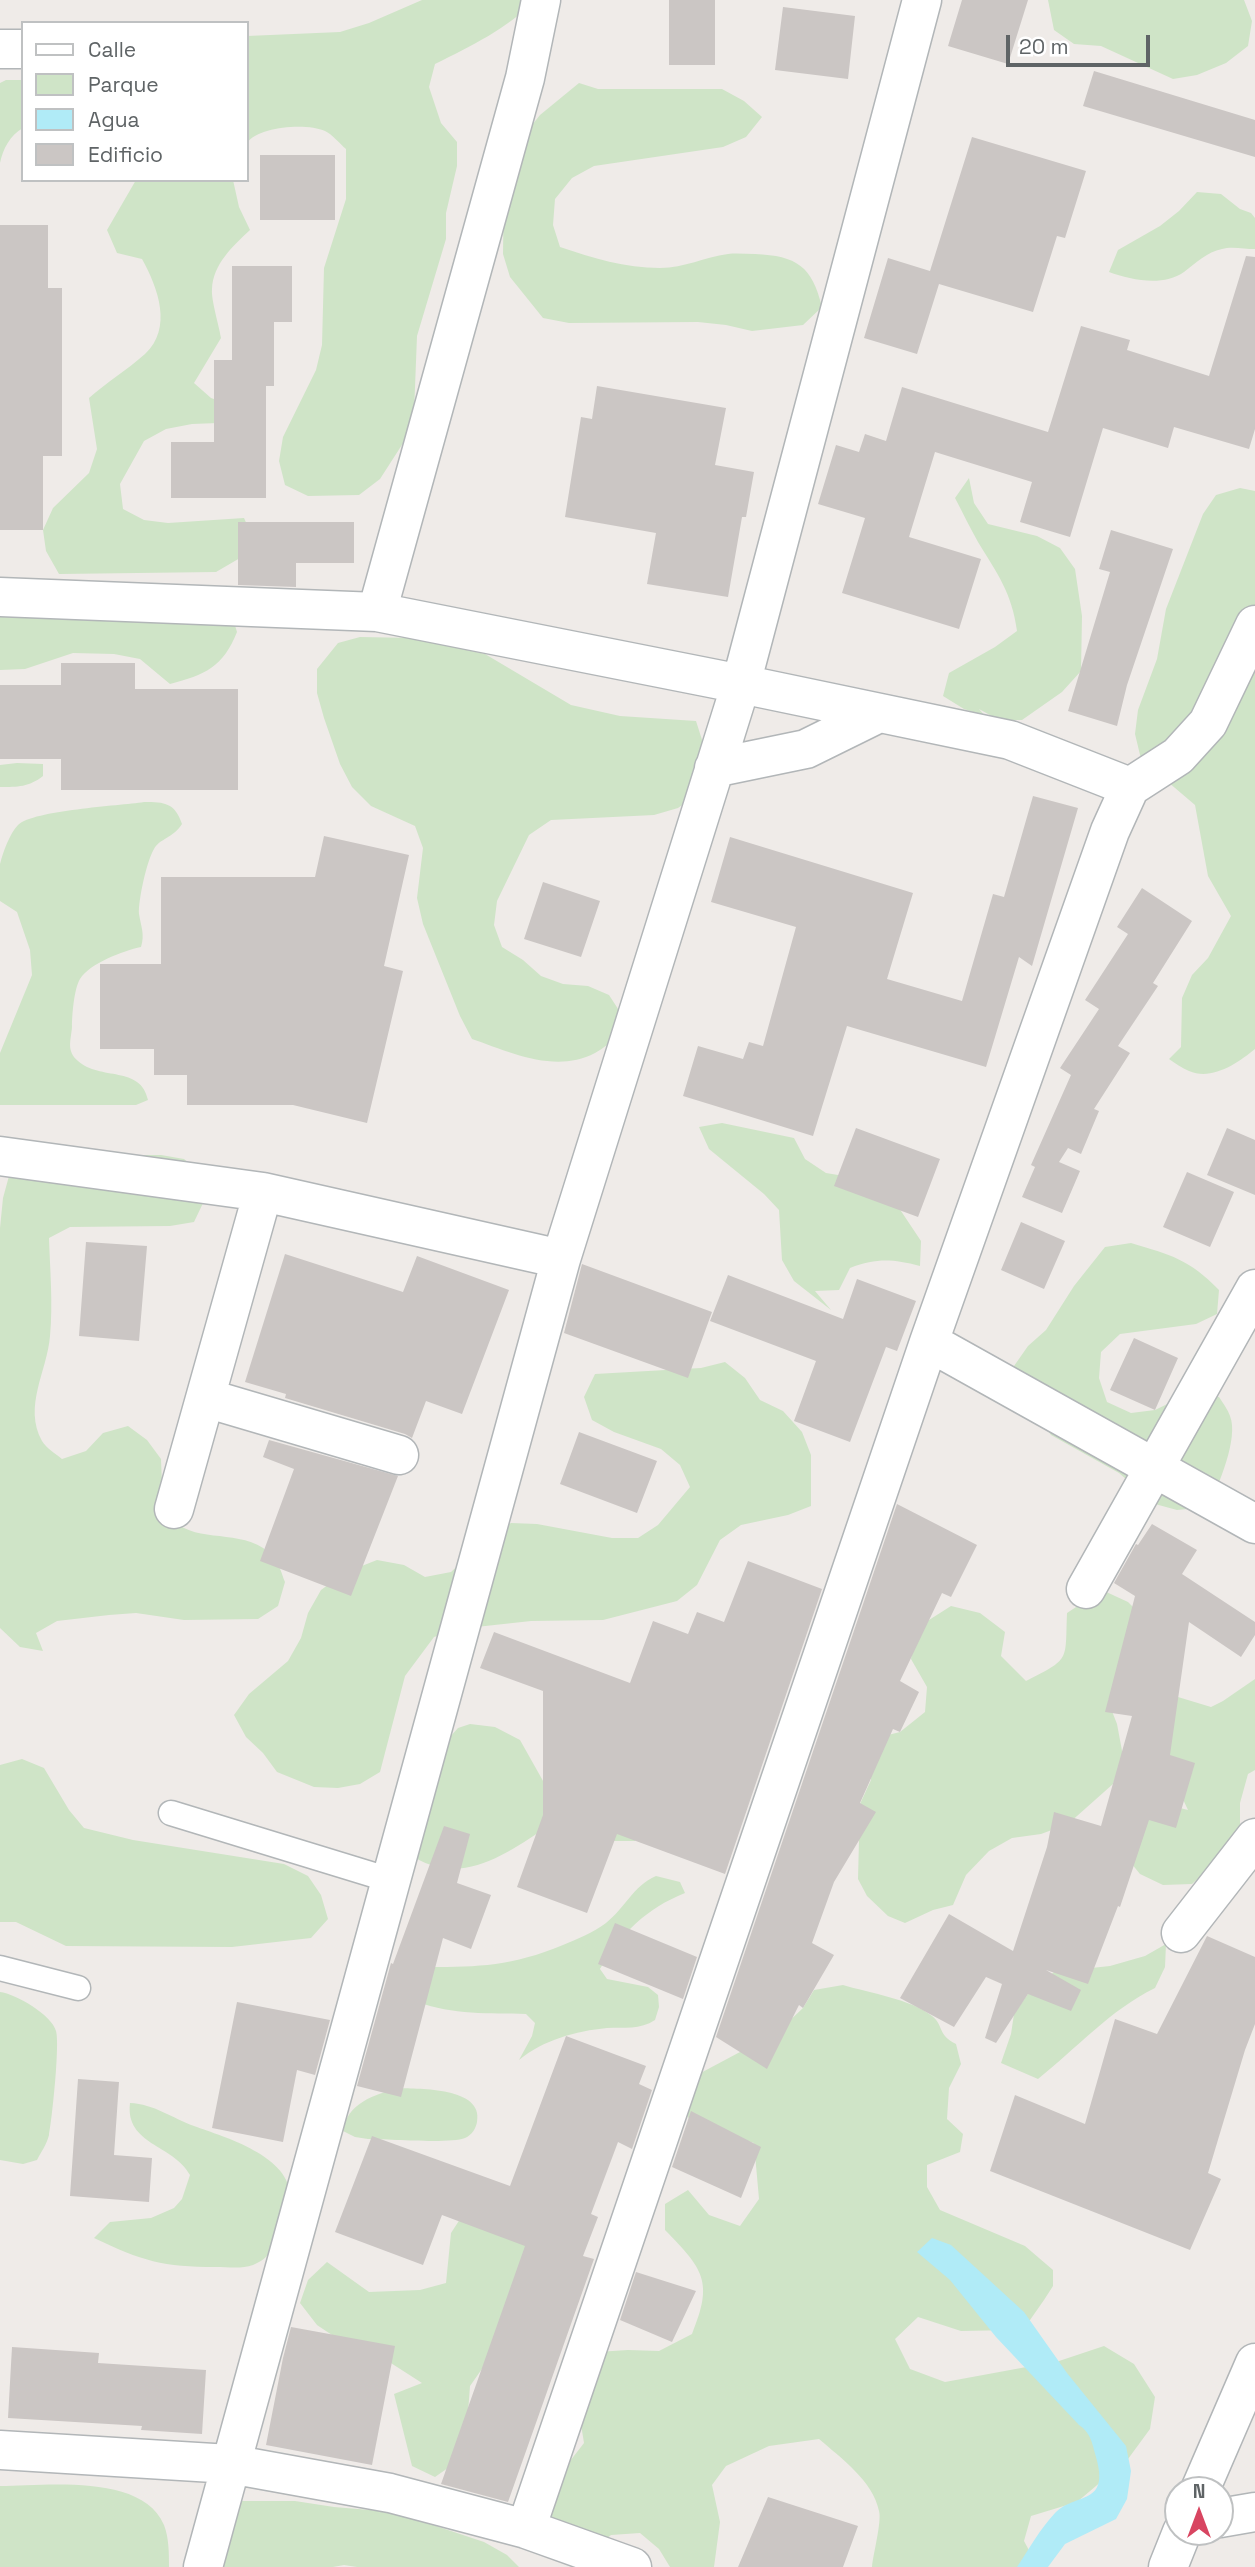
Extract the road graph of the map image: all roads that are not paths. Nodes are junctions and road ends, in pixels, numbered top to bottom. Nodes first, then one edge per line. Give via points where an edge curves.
1 (541, 0) edge
2 (922, 0) edge
3 (0, 48) edge
4 (21, 50) edge
5 (0, 597) edge
6 (377, 612) junction
7 (1255, 625) edge
8 (741, 684) junction
9 (879, 713) junction
10 (715, 768) junction
11 (1130, 787) junction
12 (0, 1156) edge
13 (263, 1192) junction
14 (561, 1259) junction
15 (1255, 1289) edge
16 (929, 1342) junction
17 (206, 1398) junction
18 (398, 1455) dead end
19 (1156, 1467) junction
20 (174, 1509) dead end
21 (1255, 1524) edge
22 (1086, 1589) dead end
23 (171, 1813) dead end
24 (1255, 1838) edge
25 (390, 1880) junction
26 (1181, 1933) dead end
27 (0, 1968) edge
28 (78, 1988) dead end
29 (1255, 2363) edge
30 (0, 2450) edge
31 (230, 2464) junction
32 (1206, 2476) edge
33 (1255, 2512) edge
34 (1234, 2516) edge
35 (540, 2545) edge
36 (1176, 2546) edge
37 (203, 2567) edge
38 (632, 2567) edge
39 (1168, 2567) edge

1 - 6 street via 525,78
2 - 8 street
3 - 4 street
5 - 6 street
6 - 8 street
7 - 11 street via 1208,723 1178,756
8 - 9 street
8 - 10 street
9 - 10 street via 806,749
9 - 11 street via 1010,740
10 - 14 street
11 - 16 street via 1110,831
12 - 13 street
13 - 14 street
13 - 17 street
14 - 25 street
15 - 19 street
16 - 19 street
16 - 35 street
17 - 18 street
17 - 20 street
19 - 21 street
19 - 22 street
23 - 25 lane
24 - 26 street
25 - 31 street
27 - 28 lane
29 - 32 street
30 - 31 street
31 - 35 street via 390,2493
31 - 37 street
33 - 34 street
35 - 38 street
36 - 39 street

